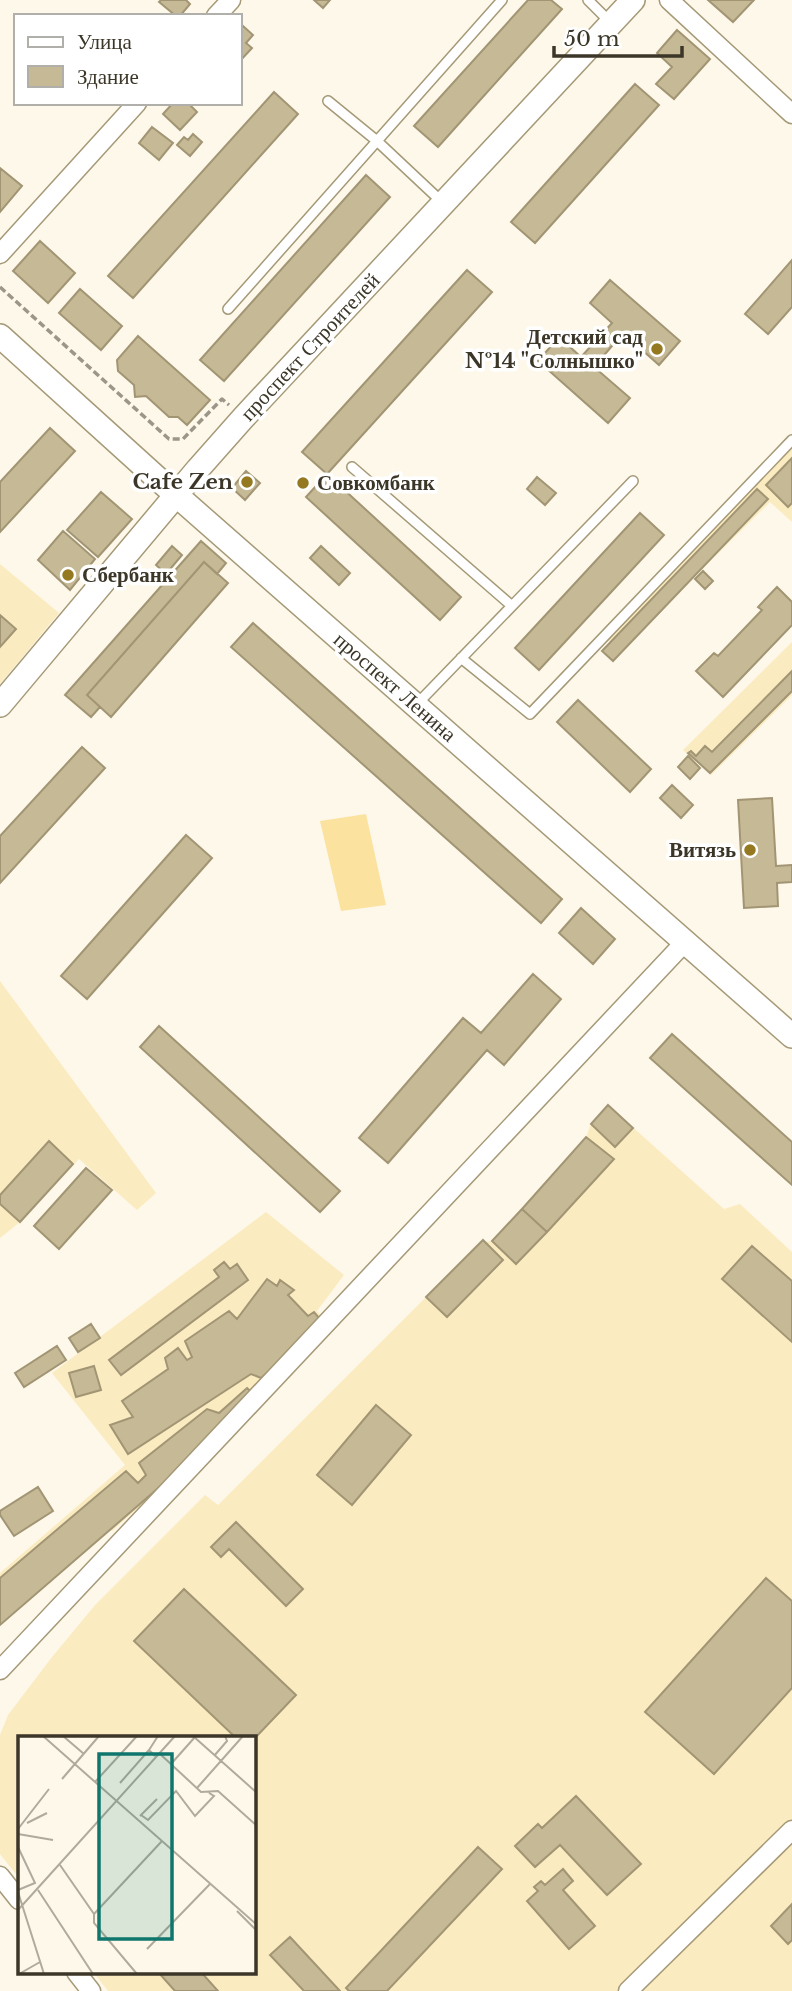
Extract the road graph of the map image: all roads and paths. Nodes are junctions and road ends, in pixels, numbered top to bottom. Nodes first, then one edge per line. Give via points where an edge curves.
1 (231, 0) edge
2 (502, 0) edge
3 (588, 0) edge
4 (633, 0) edge
5 (669, 0) edge
6 (218, 14) edge
7 (612, 23) junction
8 (328, 101) dead end
9 (135, 105) edge
10 (787, 105) edge
11 (377, 141) junction
12 (444, 203) junction
13 (0, 254) edge
14 (0, 287) edge
15 (228, 309) dead end
16 (0, 336) edge
17 (244, 417) junction
18 (792, 440) edge
19 (352, 467) dead end
20 (633, 481) dead end
21 (177, 494) junction
22 (512, 606) junction
23 (461, 658) junction
24 (0, 705) edge
25 (416, 705) junction
26 (685, 942) junction
27 (792, 1036) edge
28 (0, 1670) edge
29 (792, 1830) edge
30 (0, 1876) edge
31 (18, 1899) edge
32 (78, 1974) edge
33 (91, 1991) edge
34 (628, 1991) edge

1 - 6 street
2 - 11 lane
3 - 7 lane
4 - 7 street, проспект Строителей
5 - 10 street
7 - 12 street, проспект Строителей
8 - 11 lane
9 - 13 street
11 - 12 lane
11 - 15 lane
12 - 17 street, проспект Строителей
14 - 17 path via 169,439 183,439 222,399
16 - 21 street, проспект Ленина
17 - 21 street, проспект Строителей
18 - 23 lane via 530,714
19 - 22 lane
20 - 22 lane
21 - 24 street, проспект Строителей
21 - 25 street, проспект Ленина
22 - 23 lane
23 - 25 lane
25 - 26 street, проспект Ленина
26 - 27 street, проспект Ленина
26 - 28 street
29 - 34 street
30 - 31 street
32 - 33 street

